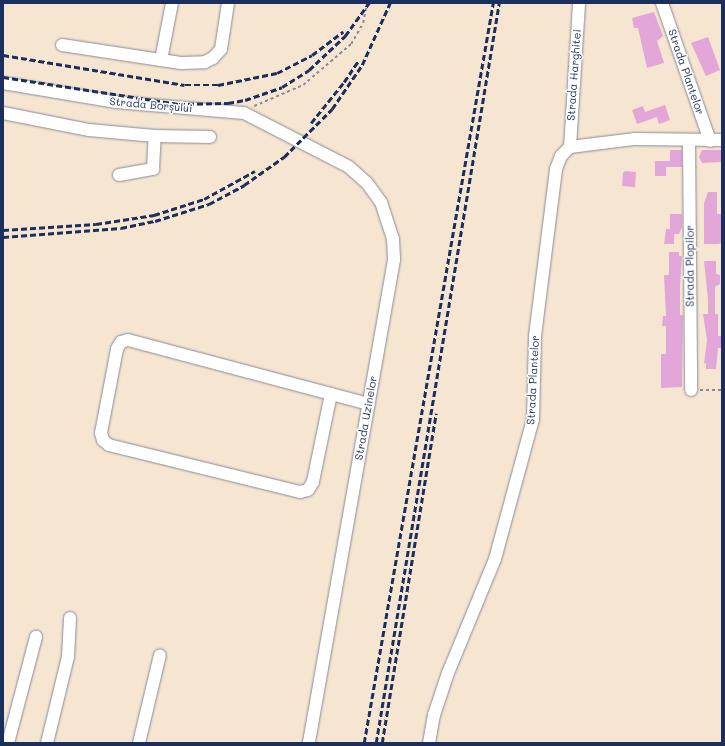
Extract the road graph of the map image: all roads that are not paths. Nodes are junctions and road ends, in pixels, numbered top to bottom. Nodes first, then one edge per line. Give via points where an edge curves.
1 (172, 3) edge
2 (228, 3) edge
3 (579, 3) edge
4 (662, 3) edge
5 (62, 45) dead end
6 (161, 60) junction
7 (3, 83) edge
8 (3, 113) edge
9 (154, 136) junction
10 (210, 137) dead end
11 (295, 139) joint
12 (716, 140) edge
13 (689, 141) junction
14 (570, 147) junction
15 (119, 175) dead end
16 (691, 390) road end
17 (331, 394) junction
18 (369, 404) junction
19 (70, 618) dead end
20 (36, 637) dead end
21 (160, 655) dead end
22 (8, 743) edge
23 (47, 743) edge
24 (139, 743) edge
25 (308, 743) edge
26 (429, 743) edge

1 - 6 street
2 - 6 street via 221,49 213,58 194,64
3 - 14 street, Strada Harghitei
4 - 12 street, Strada Plantelor
5 - 6 street
7 - 11 street, Strada Borșului via 116,102 244,113
8 - 9 street via 90,130
9 - 10 street
9 - 15 street via 153,169
11 - 18 street, Strada Uzinelor via 349,167 368,183 388,218 394,260
12 - 13 street, Strada Plantelor
13 - 14 street, Strada Plantelor via 634,139
13 - 16 street, Strada Plopilor
14 - 26 street, Strada Plantelor via 561,156 556,169 535,336 533,419 495,559 448,673 434,715
17 - 17 street via 128,340 121,342 117,349 101,433 103,440 109,445 300,492 308,490 314,482
17 - 18 street
18 - 25 street, Strada Uzinelor
19 - 23 street via 68,657
20 - 22 street
21 - 24 street

